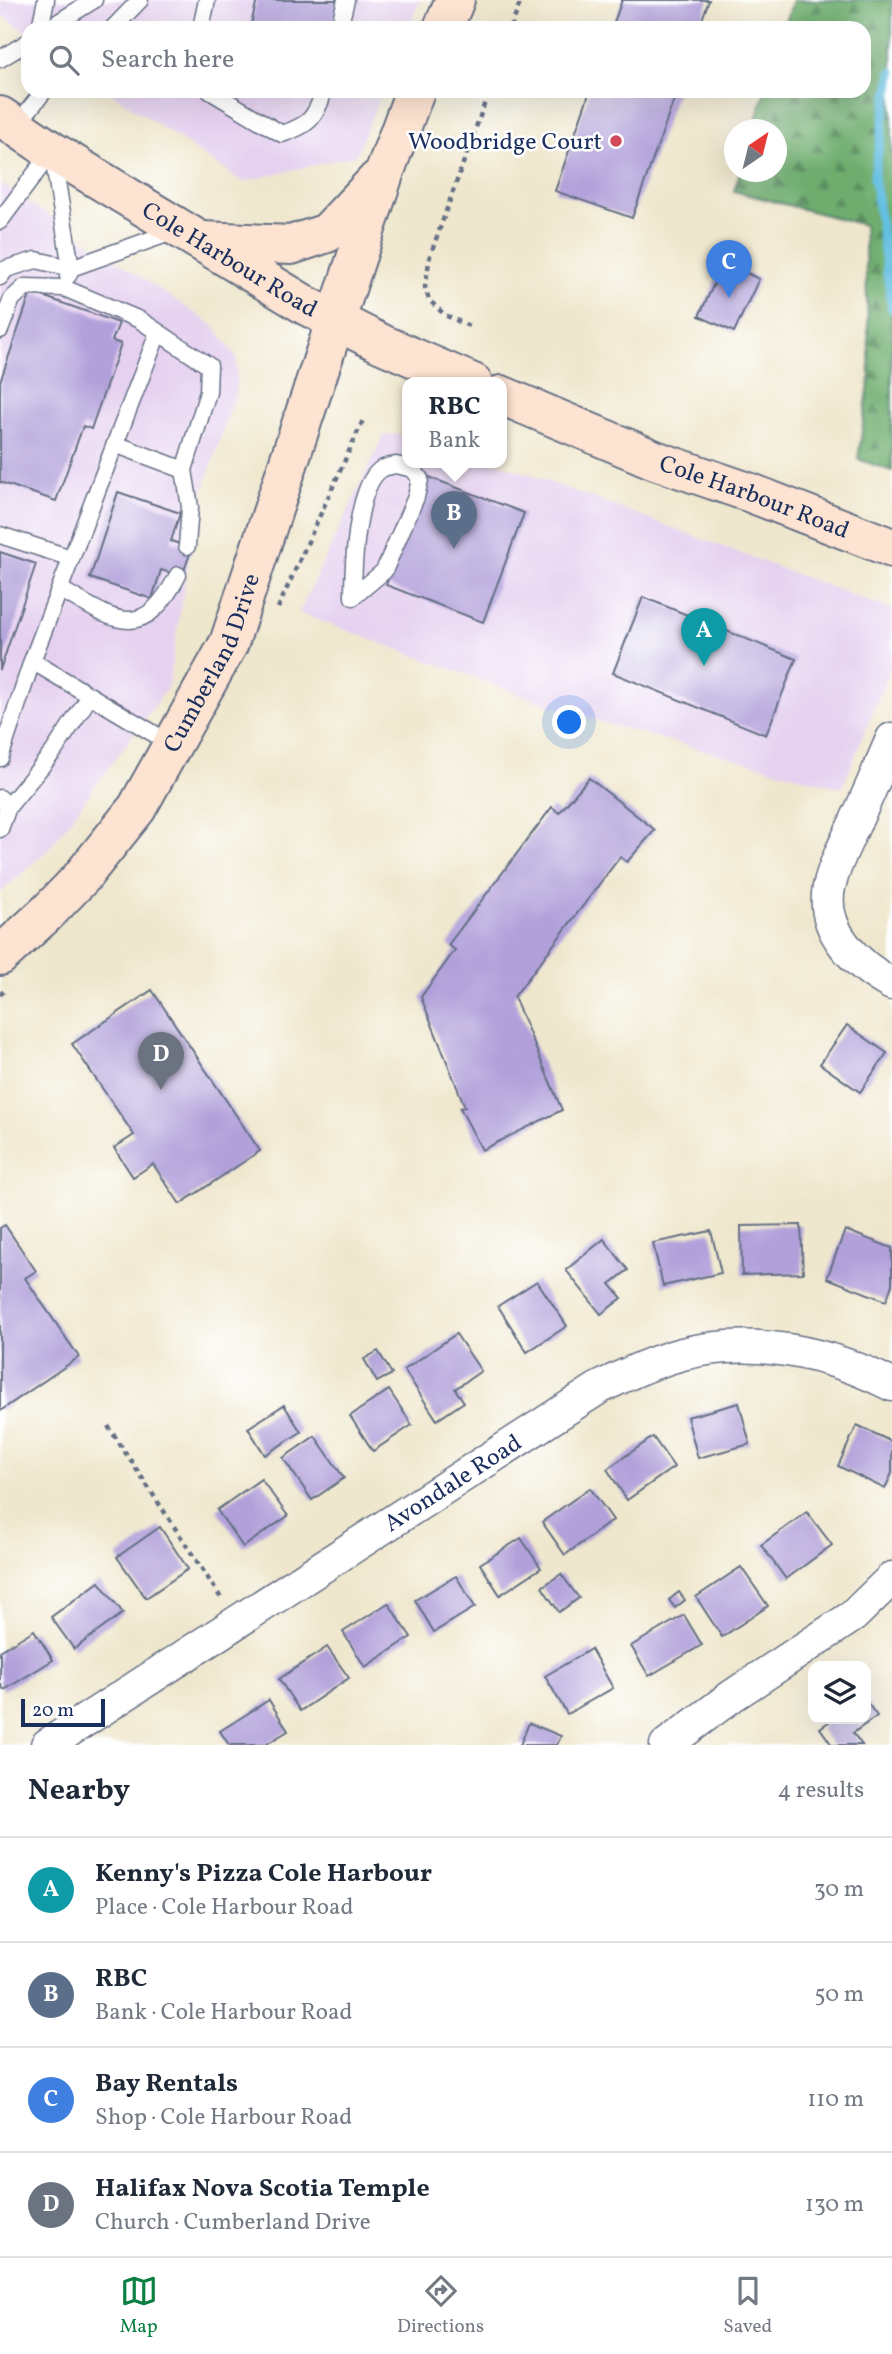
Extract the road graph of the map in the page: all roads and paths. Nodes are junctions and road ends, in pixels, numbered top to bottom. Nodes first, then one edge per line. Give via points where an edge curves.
1 (46, 0) edge
2 (94, 0) edge
3 (140, 0) edge
4 (207, 0) edge
5 (346, 0) edge
6 (455, 0) edge
7 (521, 0) edge
8 (42, 21) edge
9 (60, 21) edge
10 (120, 21) edge
11 (202, 21) edge
12 (341, 21) edge
13 (446, 21) edge
14 (514, 21) edge
15 (21, 46) edge
16 (0, 59) edge
17 (36, 98) edge
18 (222, 98) edge
19 (322, 98) edge
20 (412, 98) edge
21 (486, 98) edge
22 (8, 121) edge
23 (52, 151) junction
24 (385, 171) junction
25 (0, 220) edge
26 (191, 235) junction
27 (71, 268) junction
28 (0, 278) edge
29 (64, 288) junction
30 (336, 321) junction
31 (469, 326) dead end
32 (0, 330) edge
33 (158, 333) junction
34 (459, 377) edge
35 (507, 398) edge
36 (115, 444) junction
37 (402, 466) edge
38 (409, 468) edge
39 (184, 470) junction
40 (0, 535) edge
41 (187, 546) dead end
42 (892, 548) edge
43 (72, 558) junction
44 (178, 575) dead end
45 (60, 589) junction
46 (353, 597) joint
47 (32, 662) junction
48 (90, 696) junction
49 (892, 739) edge
50 (173, 745) junction
51 (0, 758) edge
52 (4, 803) edge
53 (0, 829) edge
54 (4, 948) edge
55 (892, 984) edge
56 (892, 1385) edge
57 (108, 1426) dead end
58 (892, 1578) edge
59 (237, 1621) junction
60 (47, 1745) edge
61 (666, 1745) edge

1 - 8 lane
2 - 9 lane
3 - 10 lane
4 - 11 lane
5 - 12 lane
6 - 13 main road
7 - 14 path
15 - 16 lane
17 - 22 lane
18 - 19 lane via 282,134 303,127 317,112
20 - 24 main road, Cumberland Drive
21 - 31 path via 430,256 425,287 429,300 445,315
22 - 23 main road, Cole Harbour Road
23 - 25 lane
23 - 26 main road, Cole Harbour Road
23 - 27 lane
24 - 26 main road via 327,233 291,245
24 - 30 main road, Cumberland Drive
26 - 27 lane
26 - 30 main road, Cole Harbour Road
27 - 28 lane via 36,260 6,269
27 - 29 lane
29 - 32 lane via 25,287 12,299
29 - 33 lane via 140,320
30 - 34 main road, Cole Harbour Road
30 - 50 main road, Cumberland Drive via 229,643
33 - 36 lane
33 - 39 lane via 209,366 208,392
35 - 42 main road, Cole Harbour Road via 655,460
36 - 39 lane
36 - 43 lane
37 - 46 lane via 380,470 366,491 353,554
38 - 46 lane via 420,480 416,497 384,571
39 - 41 lane via 190,508
40 - 43 lane
43 - 45 lane
44 - 45 lane via 152,614 137,621 109,617
45 - 47 lane
47 - 48 lane
47 - 51 lane
48 - 50 lane
48 - 52 lane via 54,751
49 - 55 street via 828,890 831,916 843,943 863,966
50 - 54 main road, Cumberland Drive via 137,808 109,844 48,912
52 - 53 lane
56 - 59 street, Avondale Road via 830,1358 753,1347 682,1354 635,1370 597,1389
57 - 59 path
58 - 61 street via 845,1622
59 - 60 street, Avondale Road

